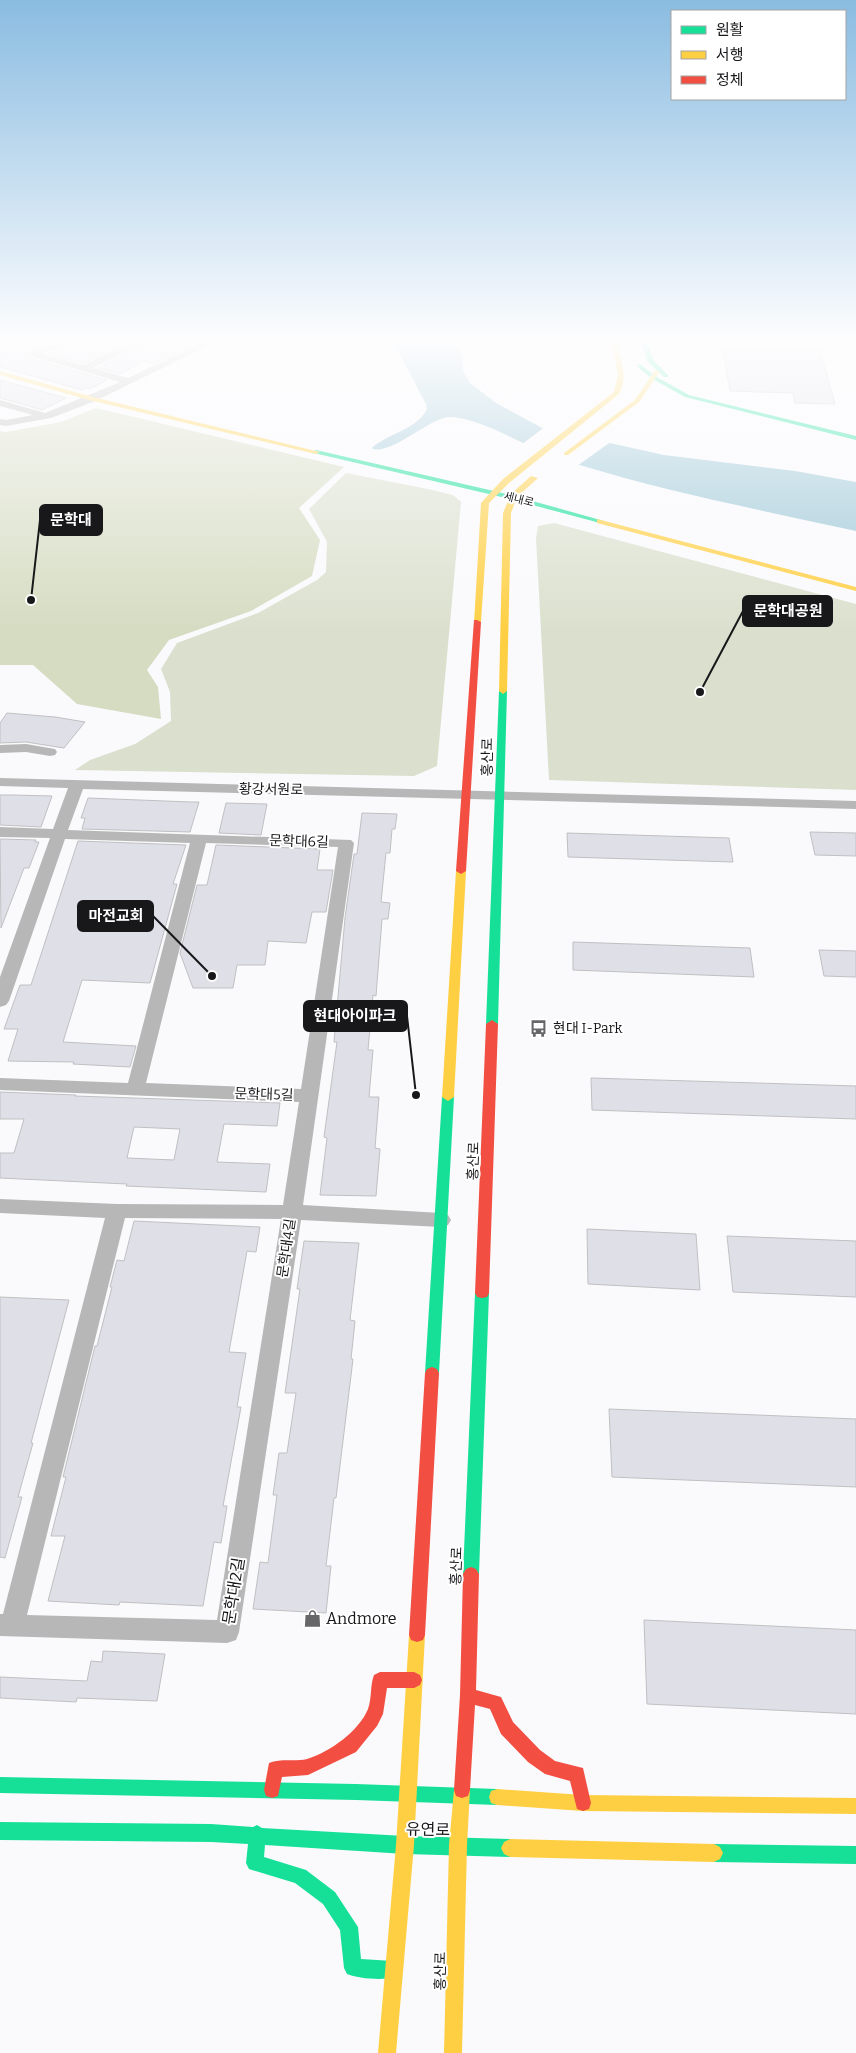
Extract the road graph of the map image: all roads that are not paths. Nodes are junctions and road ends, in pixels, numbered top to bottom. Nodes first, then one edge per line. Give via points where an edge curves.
1 (261, 439) edge
2 (559, 439) edge
3 (587, 439) edge
4 (556, 462) dead end
5 (540, 473) dead end
6 (493, 493) junction
7 (512, 497) junction
8 (569, 512) junction
9 (532, 516) dead end
10 (520, 520) dead end
11 (506, 529) junction
12 (856, 589) edge
13 (0, 749) edge
14 (50, 752) dead end
15 (0, 782) edge
16 (77, 784) junction
17 (465, 794) junction
18 (501, 794) junction
19 (856, 805) edge
20 (0, 832) edge
21 (59, 834) junction
22 (199, 838) junction
23 (330, 954) joint
24 (0, 1001) edge
25 (0, 1084) edge
26 (135, 1090) junction
27 (310, 1096) junction
28 (0, 1206) edge
29 (117, 1211) junction
30 (292, 1212) junction
31 (441, 1220) junction
32 (264, 1397) joint
33 (6, 1625) edge
34 (414, 1680) junction
35 (468, 1695) junction
36 (0, 1785) edge
37 (272, 1790) junction
38 (408, 1793) junction
39 (462, 1795) junction
40 (583, 1803) junction
41 (856, 1806) edge
42 (0, 1831) edge
43 (257, 1834) junction
44 (404, 1845) junction
45 (458, 1846) junction
46 (856, 1855) edge
47 (393, 1970) junction
48 (387, 2053) edge
49 (453, 2053) edge

1 - 6 street, 세내로
2 - 6 street, 홍산로
3 - 4 street
5 - 7 street
6 - 7 street, 세내로
6 - 17 street, 홍산로 via 485,503
7 - 8 street, 세내로
7 - 11 street, 홍산로 via 507,508
8 - 9 street
8 - 12 street, 세내로
10 - 11 street
11 - 18 street, 홍산로
13 - 14 street via 26,748
15 - 16 street, 황강서원로
16 - 17 street, 황강서원로
16 - 21 street
17 - 18 street, 황강서원로
17 - 31 street, 홍산로
18 - 19 street, 황강서원로
18 - 35 street, 홍산로
20 - 21 street, 문학대6길
21 - 22 street, 문학대6길
21 - 24 street
22 - 23 street, 문학대6길 via 346,843
22 - 26 street
23 - 27 street, 문학대5길
25 - 26 street, 문학대5길
26 - 27 street, 문학대5길
27 - 30 street
28 - 29 street, 문학대4길
29 - 30 street, 문학대4길
29 - 33 street, 문학대2길
30 - 31 street
30 - 32 street, 문학대4길
31 - 34 street, 홍산로
32 - 33 street, 문학대2길 via 227,1632
34 - 37 street via 380,1680 377,1708 350,1746 308,1766 275,1769
34 - 38 street, 홍산로
35 - 39 street, 홍산로
35 - 40 street via 495,1702 507,1728 534,1756 552,1768 577,1774
36 - 37 street
37 - 38 street
38 - 39 street
38 - 44 street, 홍산로
39 - 40 street
39 - 45 street, 홍산로
40 - 41 street
42 - 43 street, 유연로
43 - 44 street, 유연로
43 - 47 street via 255,1863 300,1876 329,1898 349,1927 352,1968
44 - 45 street, 유연로
44 - 47 street, 홍산로
45 - 46 street, 유연로
45 - 49 street, 홍산로
47 - 48 street, 홍산로

